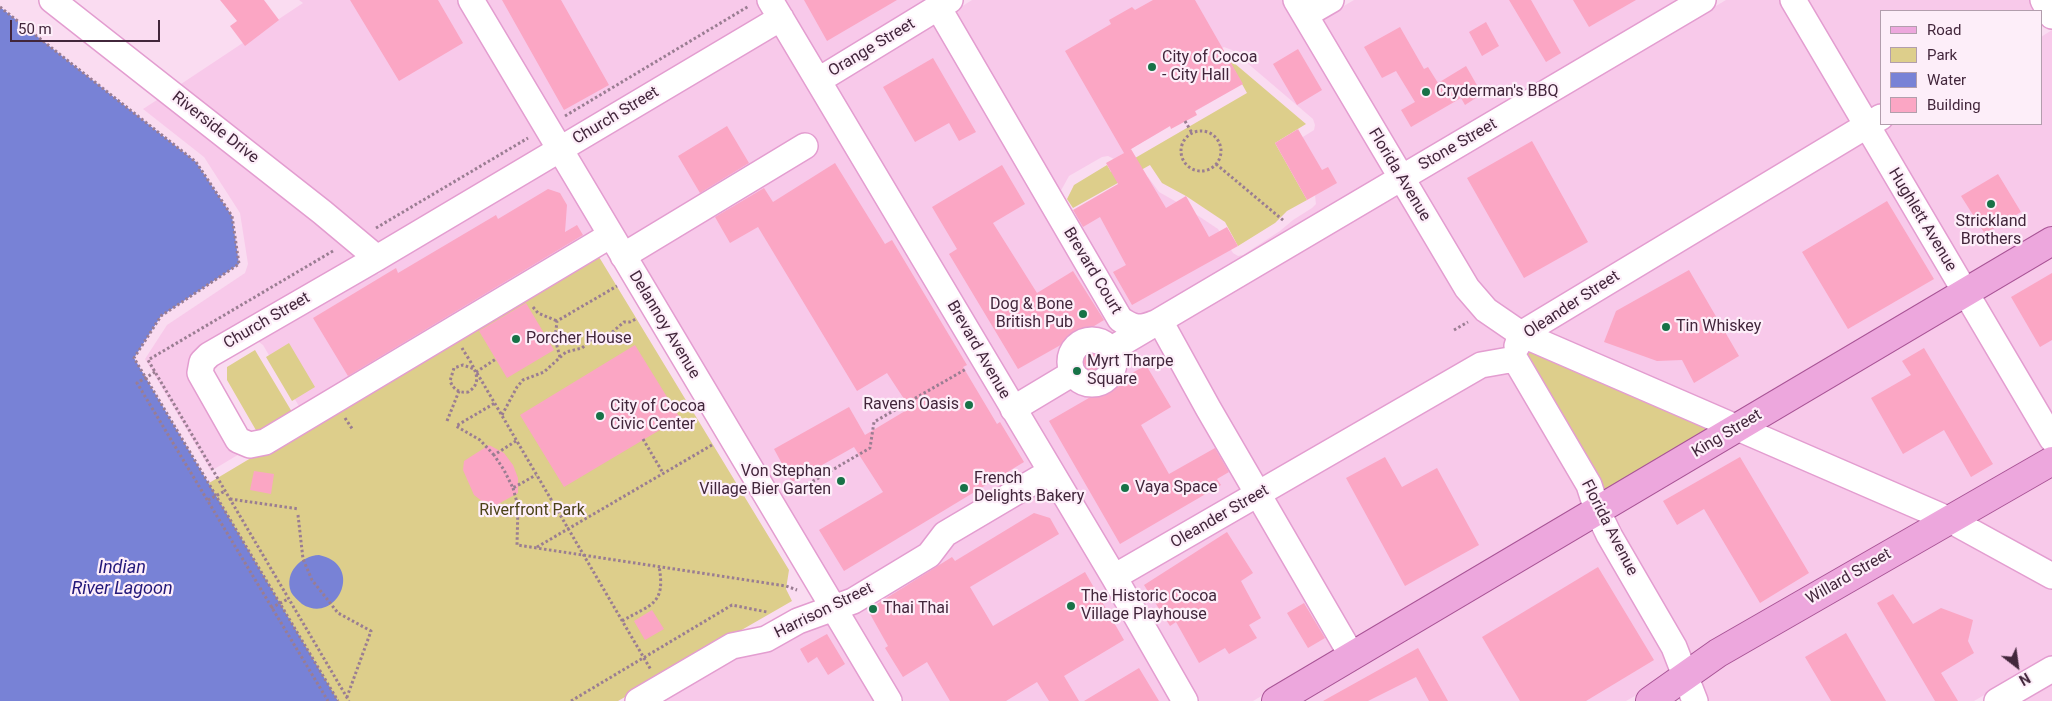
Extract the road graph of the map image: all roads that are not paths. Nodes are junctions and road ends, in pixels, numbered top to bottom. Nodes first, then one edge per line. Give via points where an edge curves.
1 (52, 0) edge
2 (471, 0) edge
3 (1330, 0) edge
4 (1703, 0) edge
5 (1793, 0) edge
6 (2043, 0) edge
7 (944, 4) edge
8 (1300, 8) edge
9 (776, 9) edge
10 (2052, 16) edge
11 (819, 80) junction
12 (1874, 121) edge
13 (805, 146) dead end
14 (560, 150) junction
15 (1401, 178) junction
16 (2052, 241) edge
17 (617, 246) junction
18 (377, 258) junction
19 (1965, 293) junction
20 (1160, 321) junction
21 (1521, 334) junction
22 (1516, 358) junction
23 (1013, 409) junction
24 (1737, 428) junction
25 (2052, 439) edge
26 (2052, 461) edge
27 (1050, 472) junction
28 (1258, 495) junction
29 (1597, 510) junction
30 (1950, 520) junction
31 (2052, 576) edge
32 (1114, 577) junction
33 (833, 608) junction
34 (1352, 656) junction
35 (2052, 669) edge
36 (1686, 675) junction
37 (638, 701) edge
38 (889, 701) edge
39 (1185, 701) edge
40 (1276, 701) edge
41 (1650, 701) edge
42 (1695, 701) edge
43 (1997, 701) edge

1 - 18 street, Riverside Drive
2 - 14 street, Delannoy Avenue
3 - 8 street
4 - 15 street, Stone Street
5 - 12 street, Hughlett Avenue
6 - 10 street
7 - 11 street, Orange Street
7 - 20 street, Brevard Court via 1120,320 1132,327 1145,327
8 - 15 street, Florida Avenue
9 - 11 street, Brevard Avenue
9 - 14 street, Church Street
11 - 23 street, Brevard Avenue
12 - 19 street, Hughlett Avenue
12 - 21 street, Oleander Street
13 - 17 street, Church Street
14 - 17 street, Delannoy Avenue
14 - 18 street, Church Street
15 - 20 street, Stone Street
15 - 21 street, Florida Avenue via 1467,288 1486,310
16 - 19 main road, King Street
17 - 18 street, Church Street via 265,442 250,445 238,440 200,373 202,362
17 - 33 street, Delannoy Avenue
19 - 24 main road, King Street
19 - 25 street, Hughlett Avenue
20 - 23 street via 1110,350 1113,369 1104,380 1091,384 1078,379 1074,373
20 - 28 street
21 - 22 street, Oleander Street
21 - 24 street, Florida Avenue
22 - 28 street, Oleander Street via 1481,365
22 - 29 street, Florida Avenue via 1589,485
23 - 27 street, Brevard Avenue
24 - 29 main road, King Street
24 - 30 street, Florida Avenue
26 - 30 main road, Willard Street
27 - 32 street, Brevard Avenue
27 - 33 street, Harrison Street via 945,534 929,555 853,601
28 - 32 street, Oleander Street
28 - 34 street
29 - 34 main road, King Street
29 - 36 street, Florida Avenue via 1674,647
30 - 31 street, Florida Avenue
30 - 36 main road, Willard Street via 1718,653
32 - 39 street, Brevard Avenue
33 - 37 street, Harrison Street via 798,621 766,640 732,646
33 - 38 street, Delannoy Avenue
34 - 40 main road, King Street
35 - 43 street
36 - 41 main road, Willard Street
36 - 42 street, Florida Avenue

